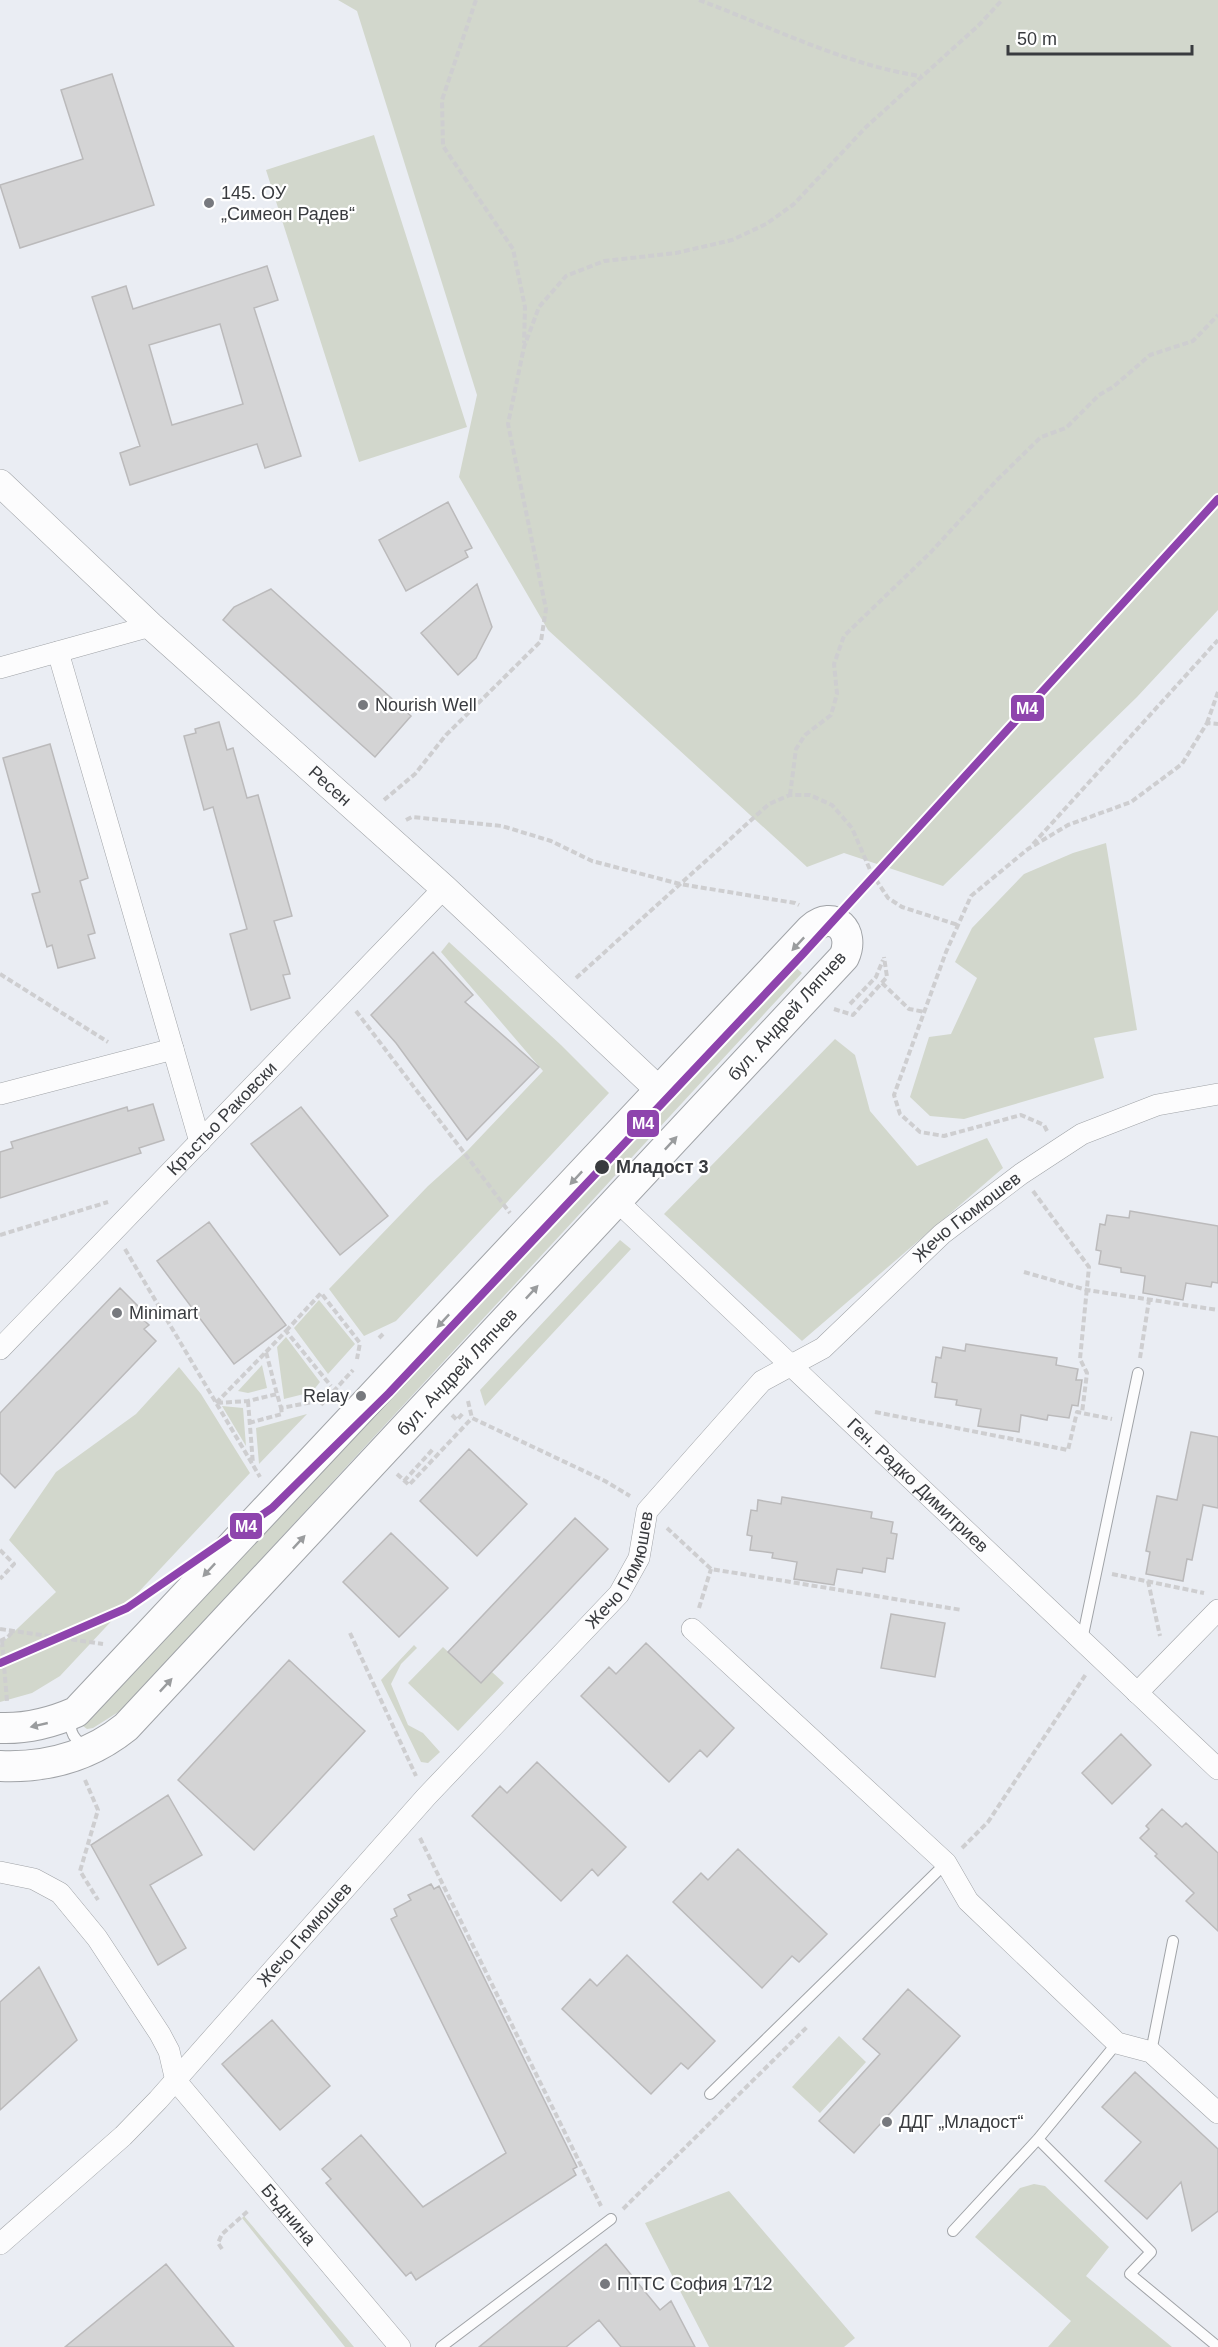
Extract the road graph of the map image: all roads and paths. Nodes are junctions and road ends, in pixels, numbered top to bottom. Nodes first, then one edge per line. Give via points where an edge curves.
1 (476, 0) edge
2 (699, 0) edge
3 (1002, 0) edge
4 (922, 76) junction
5 (1218, 315) edge
6 (524, 347) junction
7 (0, 483) edge
8 (151, 626) junction
9 (1218, 640) edge
10 (58, 652) junction
11 (0, 668) edge
12 (1218, 692) edge
13 (1207, 723) junction
14 (1218, 724) edge
15 (790, 795) junction
16 (371, 823) junction
17 (1028, 849) junction
18 (680, 884) junction
19 (444, 888) junction
20 (795, 903) dead end
21 (958, 925) junction
22 (0, 974) edge
23 (882, 983) junction
24 (343, 993) junction
25 (558, 994) junction
26 (850, 1004) dead end
27 (834, 1009) dead end
28 (925, 1012) junction
29 (173, 1049) junction
30 (135, 1059) junction
31 (659, 1090) junction
32 (0, 1094) edge
33 (1218, 1094) edge
34 (200, 1142) junction
35 (1057, 1150) junction
36 (1021, 1174) junction
37 (617, 1201) junction
38 (110, 1202) dead end
39 (512, 1215) dead end
40 (114, 1230) junction
41 (0, 1235) edge
42 (1024, 1272) dead end
43 (1087, 1290) junction
44 (1149, 1300) junction
45 (1218, 1310) edge
46 (286, 1331) junction
47 (0, 1349) edge
48 (266, 1352) junction
49 (357, 1359) dead end
50 (791, 1367) junction
51 (353, 1370) dead end
52 (1138, 1373) joint
53 (331, 1386) dead end
54 (277, 1394) junction
55 (466, 1394) dead end
56 (248, 1401) junction
57 (216, 1403) junction
58 (280, 1408) junction
59 (868, 1408) dead end
60 (1082, 1413) junction
61 (472, 1418) junction
62 (1127, 1423) junction
63 (249, 1424) junction
64 (434, 1448) dead end
65 (253, 1464) junction
66 (394, 1471) dead end
67 (404, 1481) junction
68 (264, 1483) dead end
69 (630, 1496) dead end
70 (666, 1527) dead end
71 (0, 1550) edge
72 (711, 1569) junction
73 (1096, 1571) junction
74 (0, 1579) edge
75 (1148, 1581) junction
76 (1212, 1601) edge
77 (962, 1610) dead end
78 (0, 1629) edge
79 (692, 1629) joint
80 (13, 1631) junction
81 (350, 1632) dead end
82 (1, 1641) edge
83 (1082, 1641) junction
84 (113, 1645) dead end
85 (1166, 1663) junction
86 (1137, 1693) junction
87 (76, 1712) junction
88 (4, 1719) edge
89 (96, 1748) junction
90 (0, 1766) edge
91 (1218, 1769) edge
92 (82, 1774) dead end
93 (426, 1797) junction
94 (420, 1838) dead end
95 (946, 1863) junction
96 (0, 1872) edge
97 (100, 1902) dead end
98 (1173, 1941) dead end
99 (811, 2023) dead end
100 (1117, 2043) junction
101 (1151, 2052) junction
102 (176, 2081) junction
103 (710, 2094) dead end
104 (1218, 2113) edge
105 (1038, 2139) junction
106 (602, 2208) dead end
107 (249, 2211) dead end
108 (611, 2219) joint
109 (953, 2231) dead end
110 (0, 2244) edge
111 (222, 2249) dead end
112 (398, 2346) edge
113 (1218, 2346) edge
114 (441, 2347) edge

1 - 6 path via 442,100 443,146 513,249 525,307
2 - 4 path via 848,58
3 - 4 path
4 - 6 path via 866,127 794,204 766,224 732,240 676,254 604,261 566,276 539,307
5 - 15 path via 1193,341 1150,355 1099,395 1066,428 1041,437 844,636 834,664 837,693 831,715 805,735 796,749
6 - 16 path via 508,424 546,609 541,641 446,735
7 - 8 street, Ресен
8 - 10 street
8 - 16 street, Ресен
9 - 17 path
10 - 11 street
10 - 29 street
12 - 13 path
13 - 14 path
13 - 17 path via 1182,764 1131,802 1068,825
15 - 18 path via 769,804
15 - 21 path via 810,795 832,806 852,828 871,872 888,898 902,907
16 - 18 path via 412,817 502,826 551,841 592,861
16 - 19 street, Ресен
17 - 21 path via 971,896
18 - 20 path
18 - 25 path
19 - 24 street, Кръстьо Раковски
19 - 25 street, Ресен
21 - 28 path
22 - 30 path
23 - 26 path via 887,977 884,957 876,977
23 - 27 path via 853,1015
23 - 28 path via 909,1009
24 - 34 street, Кръстьо Раковски
24 - 39 path
25 - 31 street, Ресен
28 - 35 path via 894,1095 900,1114 920,1132 944,1136 1020,1115 1044,1125
29 - 30 street
29 - 34 street
30 - 32 street
37 -> 31 main road, бул. Андрей Ляпчев via 844,957 849,943 841,926 829,921 816,924
31 -> 87 main road, бул. Андрей Ляпчев
33 - 35 street, Жечо Гюмюшев via 1158,1105 1082,1134
34 - 40 street, Кръстьо Раковски
35 - 36 street, Жечо Гюмюшев
36 - 43 path via 1089,1267
36 - 50 street, Жечо Гюмюшев via 942,1234 823,1348
37 - 50 street, Ген. Радко Димитриев
89 -> 37 main road, бул. Андрей Ляпчев via 126,1728
38 - 41 path
40 - 47 street, Кръстьо Раковски
40 - 57 path
42 - 43 path
43 - 44 path
43 - 60 path via 1080,1359 1087,1373
44 - 45 path
44 - 52 path
46 - 48 path
46 - 49 path via 321,1293 360,1343
46 - 53 path
48 - 54 path
48 - 57 path
50 - 83 street, Ген. Радко Димитриев
50 - 93 street, Жечо Гюмюшев via 762,1381 647,1511 639,1558 619,1594
51 - 58 path via 320,1403
52 - 62 lane
54 - 56 path
54 - 58 path
55 - 61 path
56 - 57 path
56 - 63 path
57 - 65 path
58 - 63 path via 282,1414
59 - 60 path via 1068,1450 1077,1412
60 - 62 path
61 - 67 path via 409,1485
61 - 69 path
62 - 73 lane
63 - 65 path
64 - 67 path
65 - 68 path
66 - 67 path
70 - 72 path
71 - 74 path via 14,1564
72 - 77 path
72 - 79 path
73 - 75 path
73 - 83 lane
75 - 76 path
75 - 85 path
76 - 85 street
78 - 80 path
79 - 95 street
80 - 82 path
80 - 84 path
81 - 93 path
82 - 88 path
83 - 86 street, Ген. Радко Димитриев
83 - 95 path via 1087,1672 988,1822
85 - 86 street
86 - 91 street, Ген. Радко Димитриев
87 -> 88 main road via 32,1727
87 - 89 lane via 70,1724 73,1736 81,1744
89 - 90 main road, бул. Андрей Ляпчев via 39,1765
92 - 97 path via 98,1810 80,1871
93 - 102 street, Жечо Гюмюшев
94 - 106 path
95 - 100 street via 968,1901
95 - 103 lane
96 - 102 street via 34,1879 60,1893 97,1938 160,2034 170,2051
98 - 101 lane
99 - 108 path
100 - 101 street
100 - 105 lane
101 - 104 street
102 - 110 street, Жечо Гюмюшев via 123,2136
102 - 112 street, Бъднина
105 - 109 lane
105 - 113 lane via 1151,2252 1130,2274
107 - 111 path via 222,2234
108 - 114 lane

